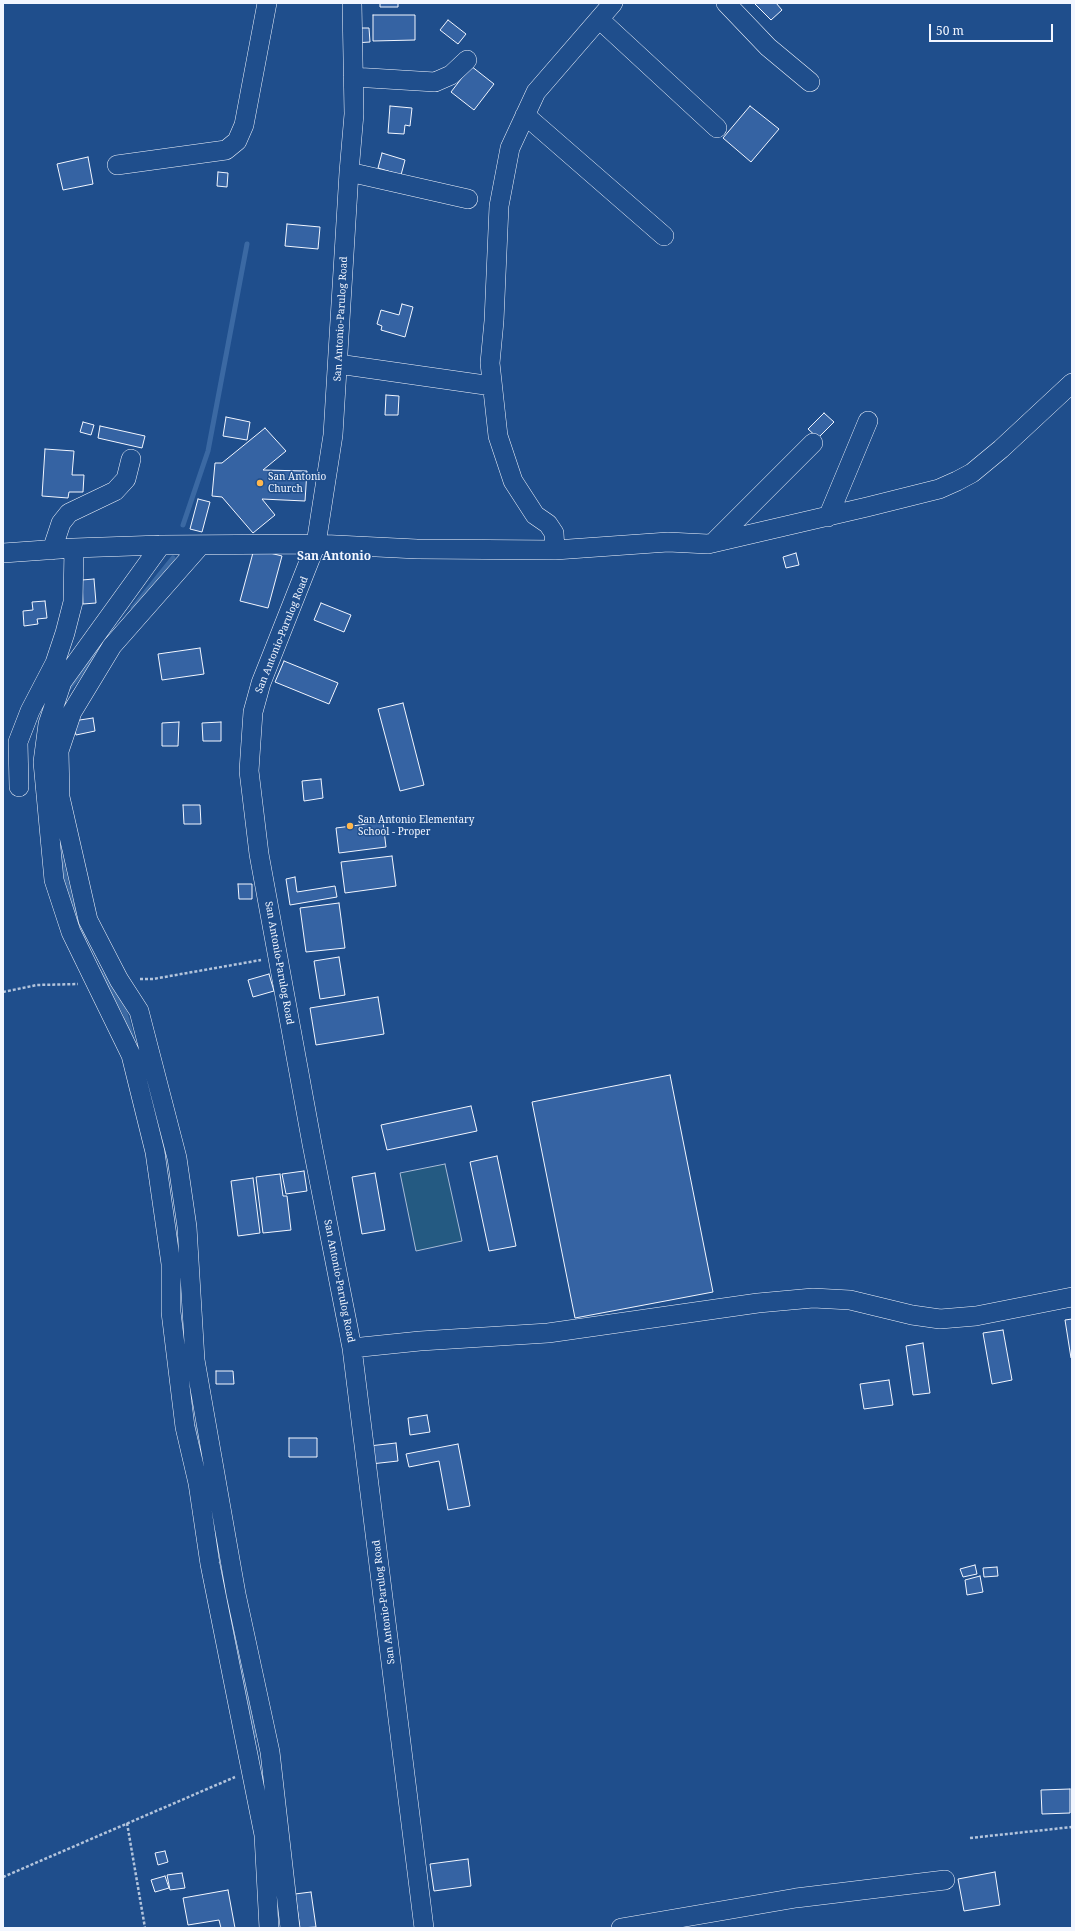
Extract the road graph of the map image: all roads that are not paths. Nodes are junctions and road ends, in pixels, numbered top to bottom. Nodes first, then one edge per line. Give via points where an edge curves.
1 (267, 3) edge
2 (352, 3) edge
3 (613, 3) edge
4 (729, 4) edge
5 (599, 19) junction
6 (467, 60) dead end
7 (353, 77) junction
8 (810, 82) dead end
9 (525, 115) junction
10 (717, 128) dead end
11 (117, 165) dead end
12 (349, 172) junction
13 (468, 199) dead end
14 (664, 236) dead end
15 (338, 364) junction
16 (1072, 383) edge
17 (492, 386) junction
18 (868, 421) dead end
19 (813, 443) dead end
20 (131, 459) dead end
21 (828, 517) junction
22 (716, 540) junction
23 (316, 544) junction
24 (161, 545) junction
25 (200, 546) junction
26 (74, 548) junction
27 (52, 550) junction
28 (555, 550) junction
29 (3, 553) edge
30 (19, 786) dead end
31 (1072, 1297) edge
32 (352, 1348) junction
33 (945, 1880) dead end
34 (269, 1928) edge
35 (290, 1928) edge
36 (424, 1928) edge
37 (621, 1928) edge

1 - 11 street via 244,125 236,141 226,150
2 - 7 street, San Antonio-Parulog Road
3 - 5 street
4 - 8 street via 768,47
5 - 9 street via 536,92
5 - 10 street
6 - 7 street via 451,75 435,82
7 - 12 street, San Antonio-Parulog Road via 354,114
9 - 14 street
9 - 17 street via 510,148 499,206 490,362
12 - 13 street
12 - 15 street, San Antonio-Parulog Road
15 - 17 street
15 - 23 street, San Antonio-Parulog Road via 333,435
16 - 21 street via 972,473 939,489
17 - 28 street via 498,436 513,481 535,515 548,524 554,533
18 - 21 street
19 - 22 street
20 - 27 street via 126,479 115,491 69,513 61,523
21 - 22 street
22 - 28 street via 708,544 668,542
23 - 25 street
23 - 28 street via 417,550
23 - 32 street, San Antonio-Parulog Road via 261,683 253,712 249,771 259,854 277,957
24 - 25 street
24 - 26 street
24 - 34 street via 62,682 48,724 43,762 54,880 71,932 131,1055 155,1152 171,1264 171,1312 185,1427 264,1835
25 - 35 street via 112,646 72,712 59,751 60,798 88,920 119,980 139,1010 177,1158 187,1227 194,1360 236,1594 270,1752
26 - 27 street
26 - 30 street via 73,602 55,663 30,711 18,742
27 - 29 street
31 - 32 street via 976,1316 940,1319 850,1300 813,1298 758,1303 548,1333
32 - 36 street, San Antonio-Parulog Road
33 - 37 street via 796,1898

